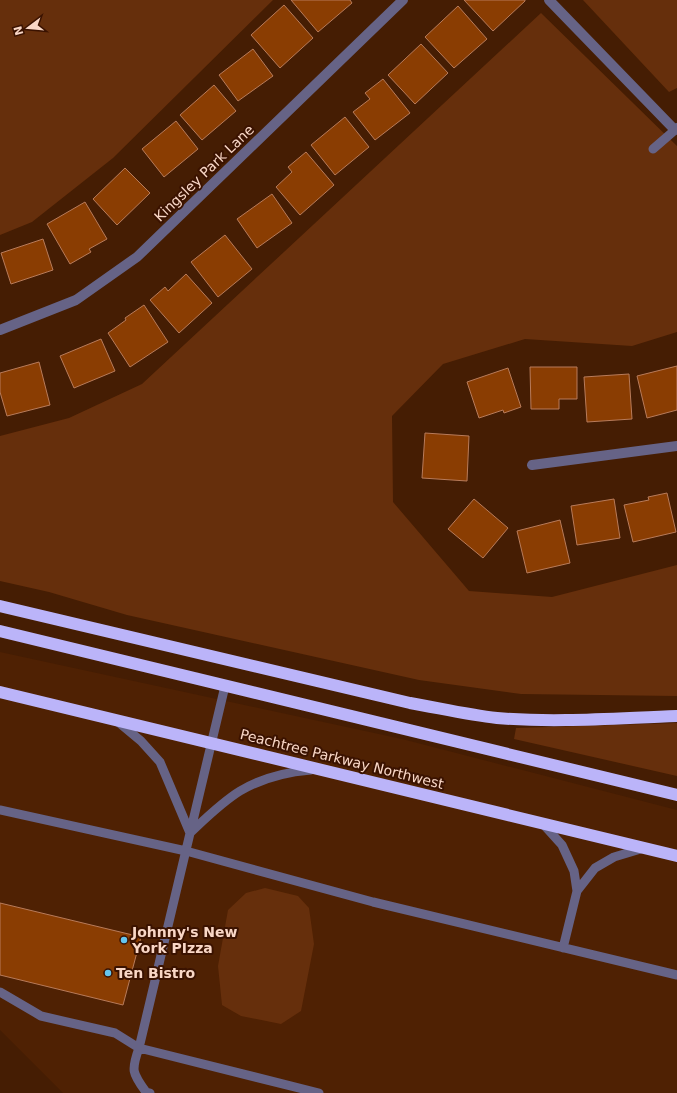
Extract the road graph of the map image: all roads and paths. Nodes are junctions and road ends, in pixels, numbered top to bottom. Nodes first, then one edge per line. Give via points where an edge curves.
1 (403, 0) edge
2 (549, 0) edge
3 (676, 129) edge
4 (653, 149) dead end
5 (0, 330) edge
6 (677, 446) edge
7 (532, 465) dead end
8 (0, 606) edge
9 (0, 631) edge
10 (225, 686) junction
11 (0, 692) edge
12 (677, 716) edge
13 (116, 720) junction
14 (211, 743) junction
15 (320, 769) junction
16 (677, 795) edge
17 (0, 810) edge
18 (543, 824) junction
19 (190, 832) junction
20 (644, 848) junction
21 (186, 851) junction
22 (677, 856) edge
23 (577, 891) junction
24 (563, 948) junction
25 (677, 975) edge
26 (0, 992) edge
27 (139, 1048) junction
28 (150, 1093) edge
29 (319, 1093) edge

1 - 5 street, Kingsley Park Lane via 137,257 76,300
2 - 3 street
3 - 4 lane
6 - 7 street
8 - 12 highway via 454,712 498,718 548,720
9 - 10 highway
10 - 14 lane
10 - 16 highway
11 - 13 highway, Peachtree Parkway Northwest
13 - 14 highway, Peachtree Parkway Northwest
13 - 19 lane via 141,741 160,762
14 - 15 highway, Peachtree Parkway Northwest
14 - 19 lane
15 - 18 highway, Peachtree Parkway Northwest
15 - 19 lane via 270,777 241,790
17 - 21 lane
18 - 20 highway, Peachtree Parkway Northwest
18 - 23 lane via 562,845 574,871
19 - 21 lane
20 - 22 highway, Peachtree Parkway Northwest
20 - 23 lane via 614,857 595,868
21 - 24 lane via 380,904
21 - 27 lane
23 - 24 lane
24 - 25 lane
26 - 27 lane via 41,1016 115,1033
27 - 28 lane via 134,1062 135,1077 146,1092
27 - 29 lane

